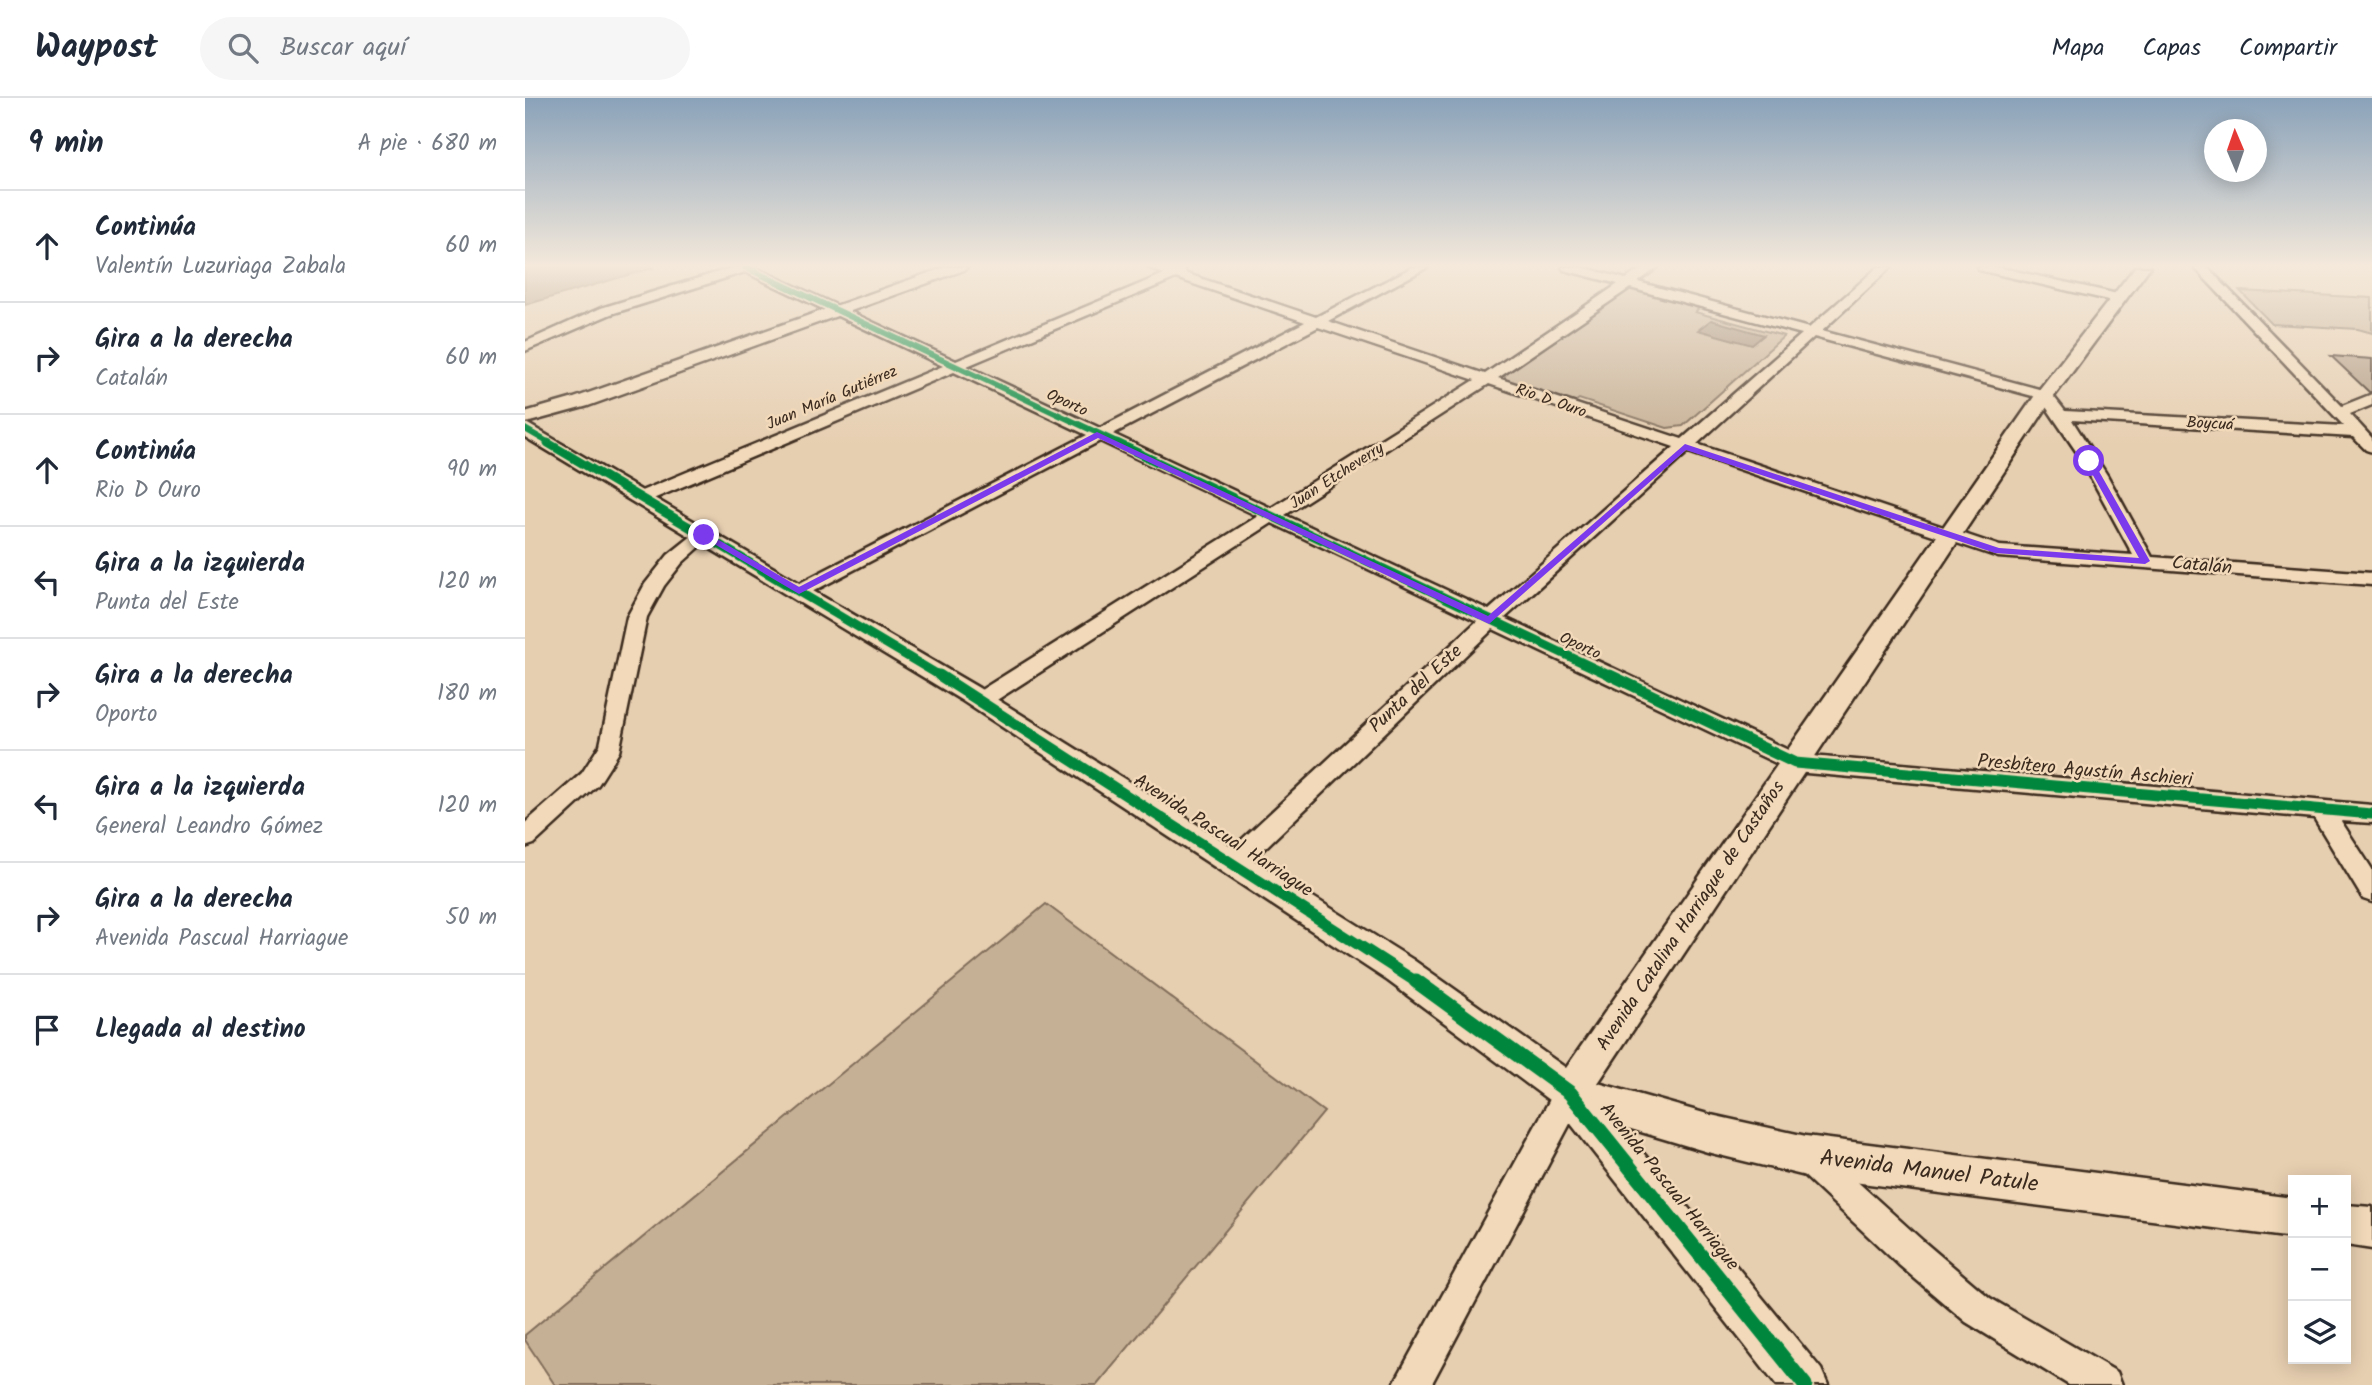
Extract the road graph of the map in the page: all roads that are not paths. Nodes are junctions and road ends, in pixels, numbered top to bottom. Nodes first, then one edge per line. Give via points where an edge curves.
1 (572, 327) edge
2 (792, 327) edge
3 (871, 327) edge
4 (1048, 327) edge
5 (1306, 327) edge
6 (1331, 327) edge
7 (1563, 327) edge
8 (1793, 327) edge
9 (1817, 327) edge
10 (2100, 327) edge
11 (2258, 327) edge
12 (1811, 332) junction
13 (525, 348) edge
14 (954, 366) junction
15 (1487, 379) junction
16 (2372, 399) edge
17 (2054, 405) junction
18 (2340, 413) junction
19 (525, 418) edge
20 (525, 429) edge
21 (2358, 432) junction
22 (1097, 435) junction
23 (1685, 446) junction
24 (2372, 447) edge
25 (640, 498) junction
26 (1272, 518) junction
27 (704, 535) junction
28 (1949, 536) junction
29 (2145, 561) junction
30 (2372, 579) edge
31 (799, 591) junction
32 (1489, 621) junction
33 (981, 700) junction
34 (1795, 763) junction
35 (2321, 809) junction
36 (2372, 814) edge
37 (525, 837) edge
38 (1232, 864) junction
39 (2372, 891) edge
40 (1570, 1093) junction
41 (1806, 1156) junction
42 (2288, 1217) edge
43 (2351, 1226) edge
44 (2372, 1228) edge
45 (1411, 1385) edge
46 (1805, 1385) edge
47 (2104, 1385) edge

1 - 13 street
2 - 19 street
3 - 14 street, Oporto
4 - 14 street, Juan María Gutiérrez
5 - 22 street
6 - 15 street, Rio D Ouro
7 - 15 street, Juan Etcheverry
8 - 12 street, Boycuá
9 - 12 street, Punta del Este
10 - 17 street, Avenida Catalina Harriague de Castaños
11 - 18 street
12 - 17 street, Boycuá
12 - 23 street, Punta del Este
14 - 22 street, Oporto
14 - 25 street, Juan María Gutiérrez
15 - 23 street, Rio D Ouro
15 - 26 street, Juan Etcheverry
16 - 18 street
17 - 21 street, Boycuá
17 - 28 street, Avenida Catalina Harriague de Castaños
17 - 29 street
18 - 21 street
20 - 25 street, Avenida Pascual Harriague
21 - 24 street
22 - 26 street, Oporto
22 - 31 street
23 - 28 street, Rio D Ouro
23 - 32 street, Punta del Este
25 - 27 street, Avenida Pascual Harriague
26 - 32 street, Oporto
26 - 33 street, Juan Etcheverry
27 - 31 street, Avenida Pascual Harriague
27 - 37 street via 675,559 637,617 611,746 590,779
28 - 29 street, Catalán via 1998,551
28 - 34 street, Avenida Catalina Harriague de Castaños
29 - 30 street, Catalán
31 - 33 street, Avenida Pascual Harriague
32 - 34 street, Oporto
32 - 38 street, Punta del Este
33 - 38 street, Avenida Pascual Harriague
34 - 35 street, Presbítero Agustín Aschieri
34 - 40 street, Avenida Catalina Harriague de Castaños
35 - 36 street, Presbítero Agustín Aschieri
35 - 39 street
38 - 40 street, Avenida Pascual Harriague via 1401,970
40 - 41 street, Avenida Manuel Patule
40 - 45 street, Avenida Catalina Harriague de Castaños
40 - 46 street, Avenida Pascual Harriague
41 - 42 street, Avenida Manuel Patule
41 - 47 street via 1978,1310
43 - 44 street

